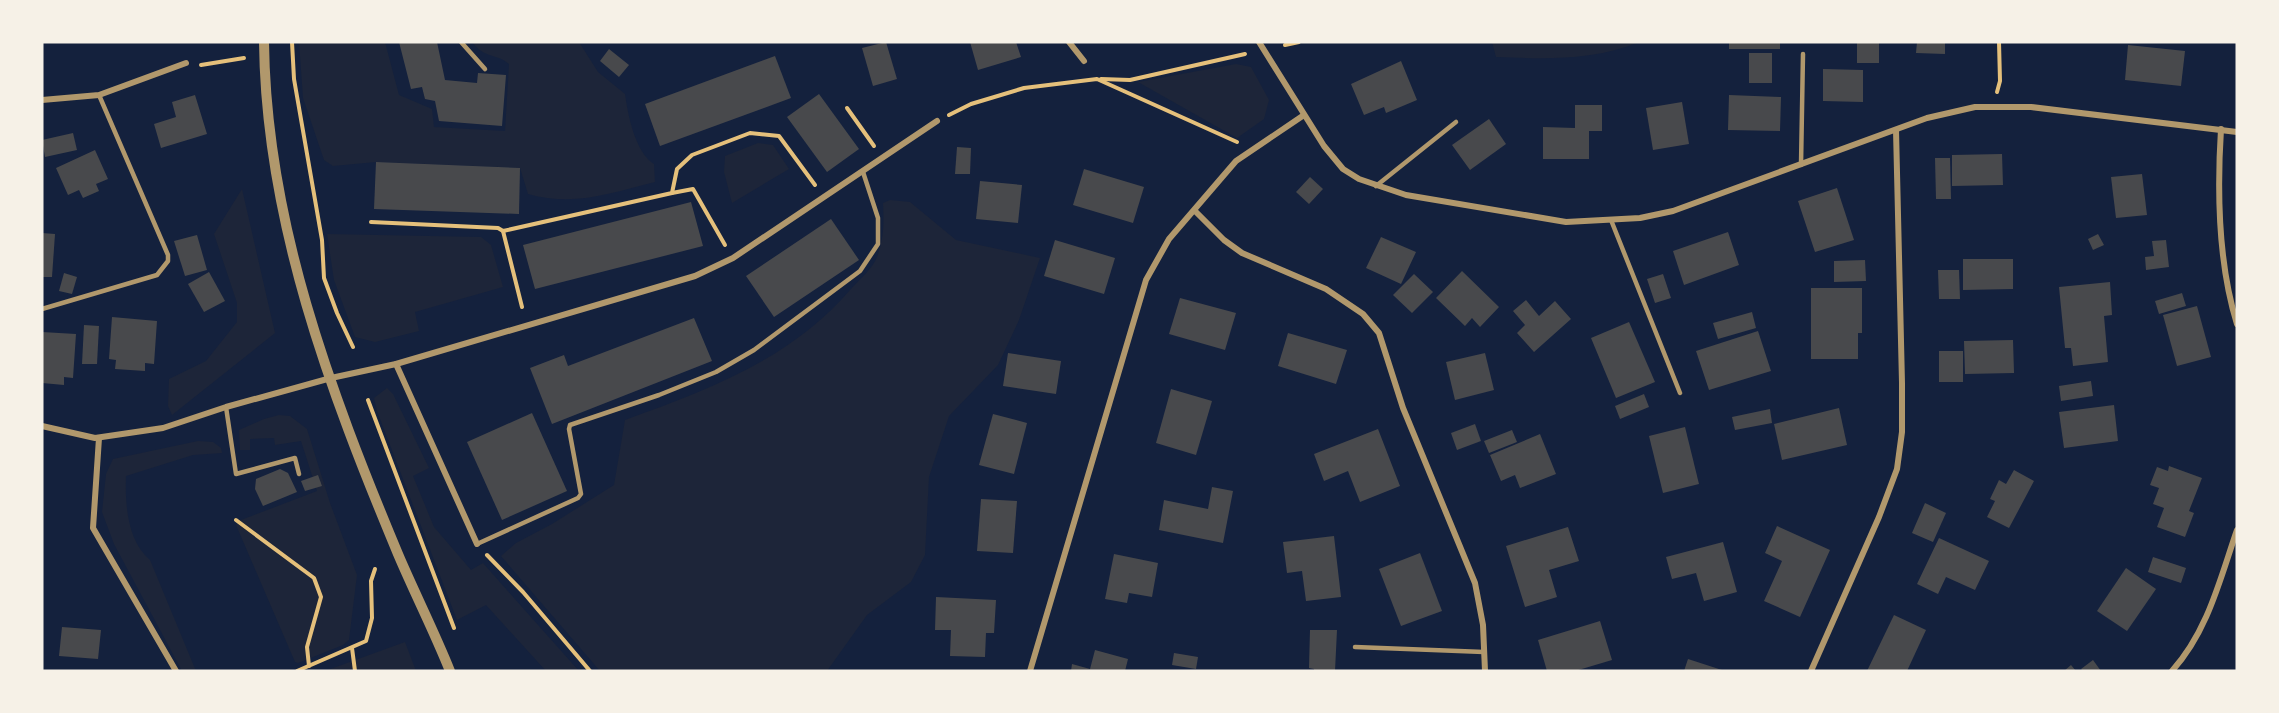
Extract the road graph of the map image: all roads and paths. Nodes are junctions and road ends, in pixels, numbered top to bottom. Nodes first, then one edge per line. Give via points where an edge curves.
1 (264, 42) edge
2 (292, 42) edge
3 (461, 42) edge
4 (1069, 42) edge
5 (1259, 42) edge
6 (1299, 42) edge
7 (1999, 42) edge
8 (1285, 45) dead end
9 (1245, 54) dead end
10 (1803, 54) dead end
11 (244, 58) dead end
12 (1084, 62) dead end
13 (186, 63) joint
14 (485, 69) dead end
15 (1097, 79) junction
16 (99, 95) junction
17 (42, 100) edge
18 (1993, 105) junction
19 (847, 108) dead end
20 (1304, 115) junction
21 (937, 122) joint
22 (1456, 122) dead end
23 (2222, 129) junction
24 (1896, 130) junction
25 (2237, 132) edge
26 (874, 147) dead end
27 (1251, 149) junction
28 (1802, 165) junction
29 (863, 172) junction
30 (1376, 186) junction
31 (672, 193) junction
32 (824, 198) junction
33 (1195, 211) junction
34 (1611, 220) junction
35 (371, 222) dead end
36 (503, 231) junction
37 (725, 245) dead end
38 (522, 307) dead end
39 (42, 309) edge
40 (2237, 324) edge
41 (353, 347) dead end
42 (396, 364) junction
43 (331, 378) junction
44 (1680, 393) dead end
45 (368, 400) dead end
46 (226, 406) junction
47 (42, 426) edge
48 (99, 438) junction
49 (299, 474) dead end
50 (237, 520) dead end
51 (2237, 530) edge
52 (477, 544) junction
53 (375, 569) dead end
54 (458, 639) dead end
55 (1355, 647) dead end
56 (352, 648) junction
57 (1484, 652) junction
58 (309, 666) junction
59 (176, 671) edge
60 (297, 671) edge
61 (355, 671) edge
62 (450, 671) edge
63 (590, 671) edge
64 (1030, 671) edge
65 (1485, 671) edge
66 (1811, 671) edge
67 (2172, 671) edge

1 - 43 street via 265,93 282,212 299,286
2 - 41 path via 294,79 322,240 324,278
3 - 14 lane
4 - 12 street
5 - 20 street
6 - 8 path
7 - 18 path via 2000,81
9 - 15 path via 1130,80
10 - 28 lane
11 - 13 path via 194,66
13 - 16 street
15 - 21 path via 1024,88 971,104
15 - 27 path
16 - 17 street
16 - 39 lane via 168,261 157,275
18 - 23 street
18 - 24 street via 1927,118
19 - 26 path
20 - 27 street
20 - 30 street via 1343,169
21 - 29 street
22 - 30 lane
23 - 25 street
23 - 40 street via 2218,178 2227,286
24 - 28 street
24 - 66 street via 1902,382 1897,469
27 - 33 street via 1236,161
28 - 34 street via 1673,211
29 - 32 street
29 - 52 lane via 878,218 878,244 860,271 754,350 716,372 570,425 581,494 578,498
30 - 34 street via 1406,195 1566,222
31 - 32 path via 677,169 692,155 750,134 779,136
31 - 36 path
31 - 37 path via 693,189
32 - 42 street via 733,258 695,276
33 - 57 street via 1242,253 1326,289 1363,314 1379,333 1403,408 1475,583
33 - 64 street via 1169,239 1146,280
34 - 44 lane
35 - 36 path
36 - 38 path
42 - 43 street
42 - 52 street
43 - 46 street
43 - 62 street via 398,554
45 - 54 path
46 - 48 street via 164,428
46 - 49 lane via 236,474 295,458
47 - 48 street
48 - 59 street via 93,528
50 - 58 path via 314,578 321,597 307,647
51 - 67 street via 2208,615 2185,657
52 - 63 path
53 - 56 path via 371,581 372,618 366,641
55 - 57 lane
56 - 58 path
56 - 61 path
57 - 65 street
58 - 60 path

